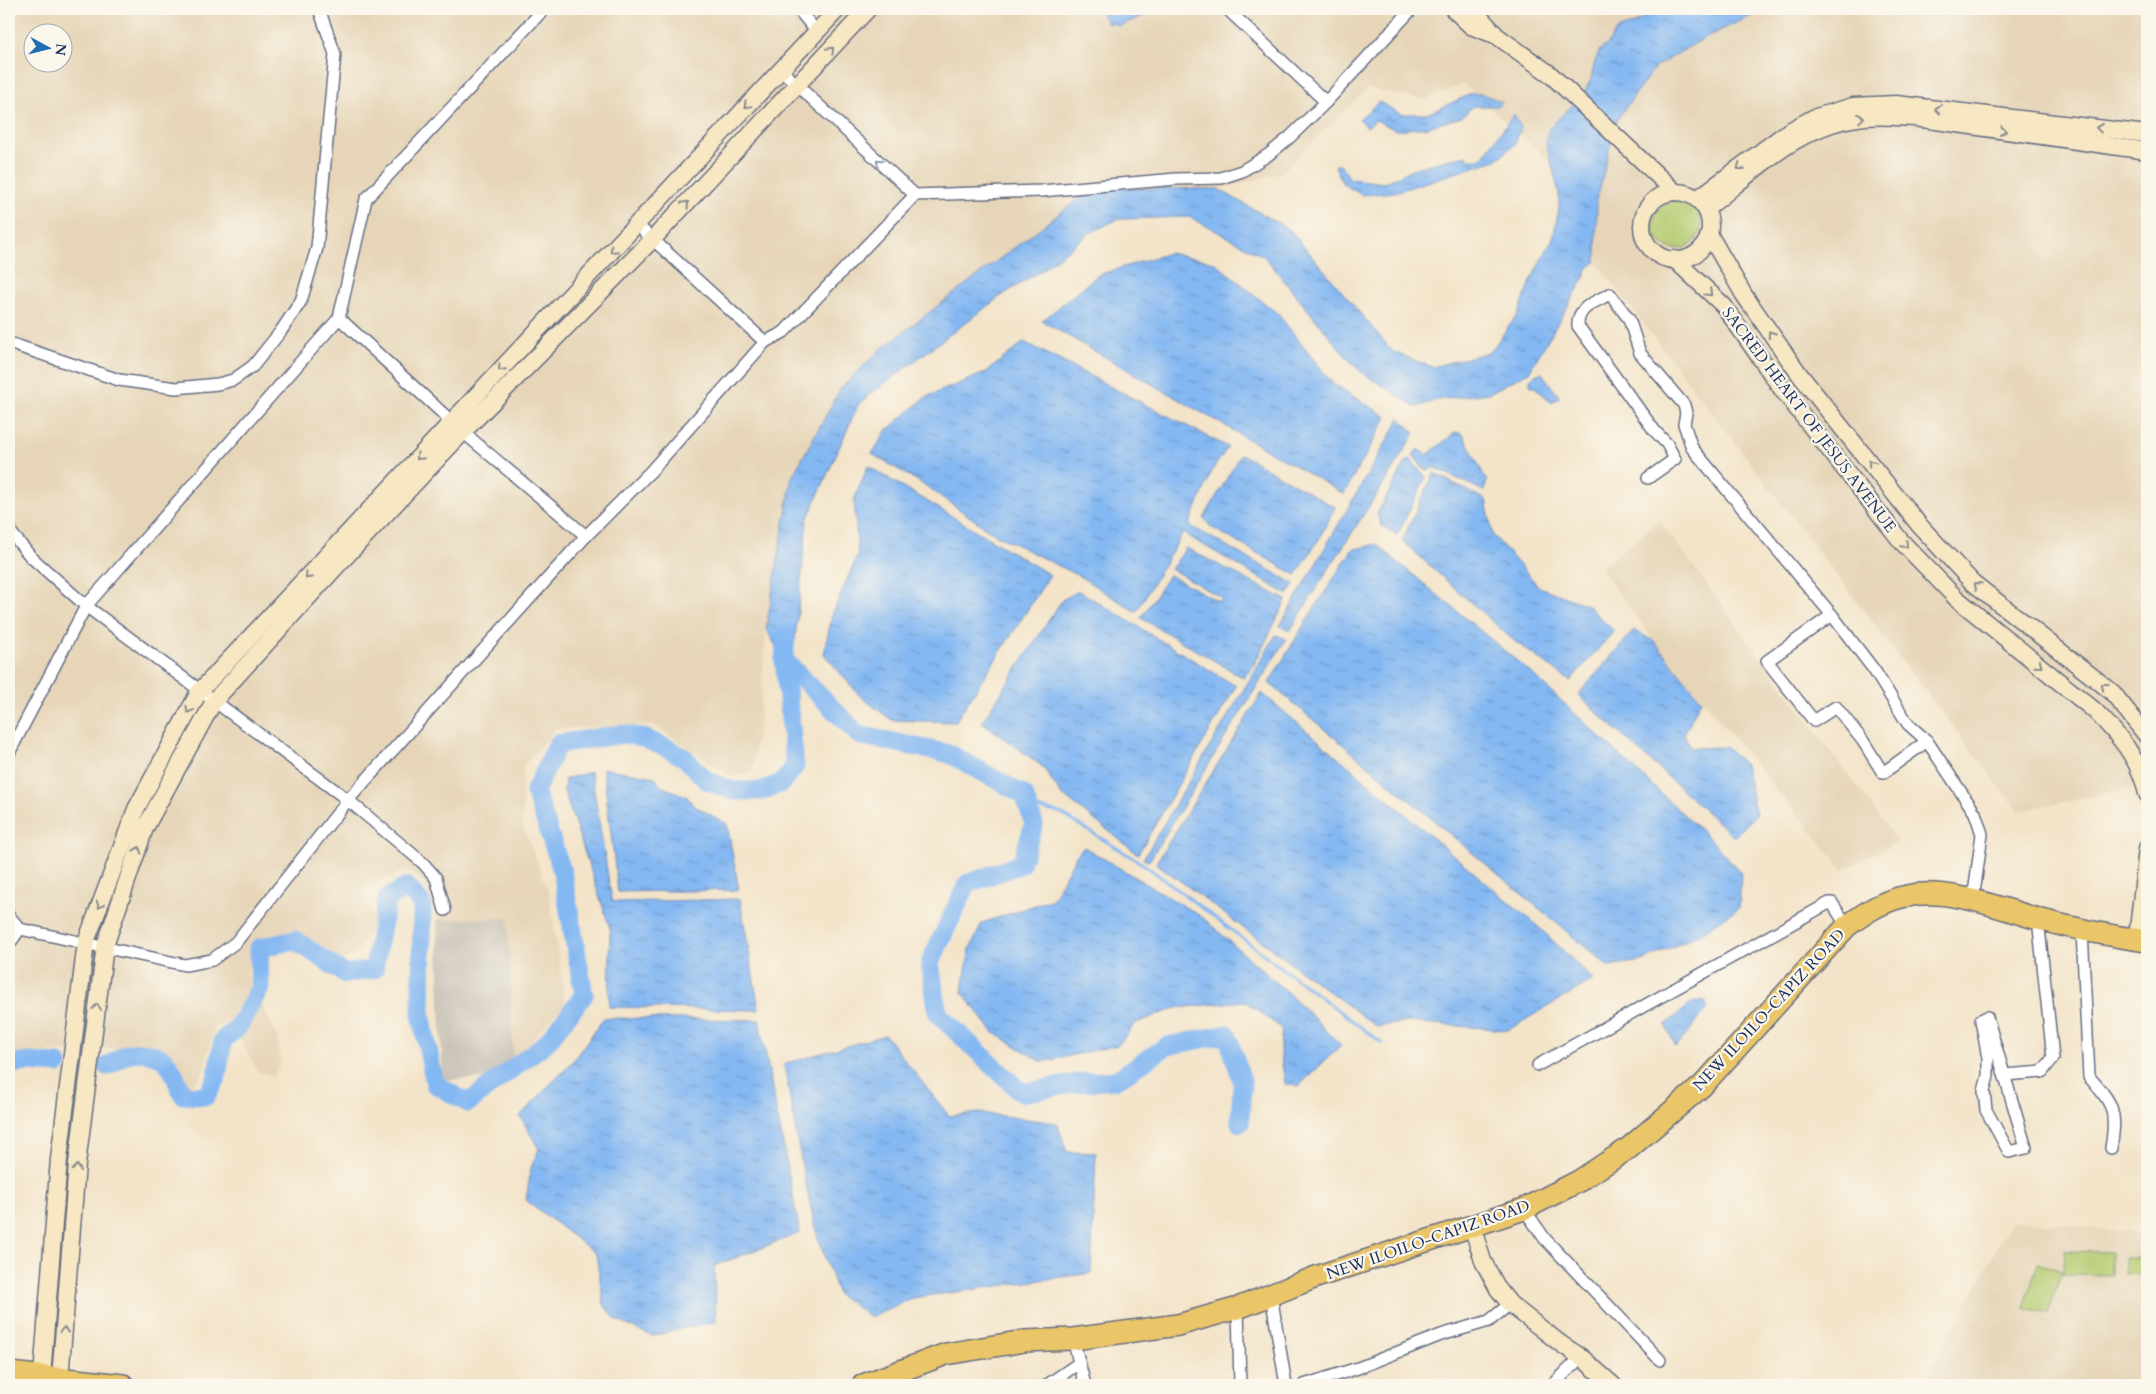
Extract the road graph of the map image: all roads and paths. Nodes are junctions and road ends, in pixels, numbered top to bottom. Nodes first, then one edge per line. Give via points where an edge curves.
1 (319, 9) edge
2 (544, 9) edge
3 (798, 9) edge
4 (838, 9) edge
5 (868, 9) edge
6 (1227, 9) edge
7 (1412, 9) edge
8 (1453, 9) edge
9 (1473, 9) edge
10 (817, 32) junction
11 (1497, 36) junction
12 (781, 70) junction
13 (798, 86) junction
14 (1326, 102) junction
15 (2147, 134) edge
16 (2147, 152) edge
17 (1675, 192) junction
18 (915, 195) junction
19 (1701, 204) junction
20 (636, 224) junction
21 (1709, 234) junction
22 (652, 240) junction
23 (1674, 259) junction
24 (339, 318) junction
25 (765, 342) junction
26 (9, 343) edge
27 (458, 426) junction
28 (1692, 448) junction
29 (1676, 459) junction
30 (1648, 478) dead end
31 (9, 526) edge
32 (586, 536) junction
33 (86, 606) junction
34 (1832, 615) junction
35 (2032, 630) junction
36 (2018, 648) junction
37 (199, 692) junction
38 (214, 701) junction
39 (2127, 710) junction
40 (2111, 727) junction
41 (2147, 736) edge
42 (1927, 741) junction
43 (9, 753) edge
44 (2147, 794) edge
45 (348, 800) junction
46 (2147, 848) edge
47 (2146, 876) edge
48 (1973, 901) junction
49 (444, 910) dead end
50 (9, 916) edge
51 (2038, 919) junction
52 (1847, 926) junction
53 (20, 929) junction
54 (2082, 930) junction
55 (2142, 940) edge
56 (86, 942) junction
57 (9, 944) edge
58 (105, 946) junction
59 (1538, 1065) dead end
60 (2005, 1075) junction
61 (2111, 1148) dead end
62 (1524, 1209) junction
63 (1472, 1226) junction
64 (1271, 1295) junction
65 (1510, 1304) junction
66 (1238, 1308) junction
67 (1073, 1339) junction
68 (1582, 1357) junction
69 (1660, 1360) dead end
70 (1079, 1363) junction
71 (9, 1374) edge
72 (51, 1378) junction
73 (123, 1385) edge
74 (863, 1385) edge
75 (1047, 1385) edge
76 (1084, 1385) edge
77 (1240, 1385) edge
78 (1286, 1385) edge
79 (1304, 1385) edge
80 (1553, 1385) edge
81 (1613, 1385) edge

1 - 26 street via 335,54 317,248 301,301 253,366 233,380 176,388 119,380
2 - 24 street via 366,199
3 - 10 street
4 - 10 street
13 -> 5 street
6 - 14 street
7 - 14 street
8 - 11 street via 1471,26
9 - 11 street
10 - 12 street
11 - 17 street via 1550,74
12 - 13 street
12 -> 20 street
18 -> 13 street
22 -> 13 street
14 - 18 street via 1268,155 1242,171 1221,178 1116,183 1041,191
15 -> 19 street via 1896,104 1853,106 1813,118 1789,131
19 -> 16 street via 1805,134 1856,118 1915,118
17 - 19 street via 1689,194
17 - 23 street via 1654,200 1645,214 1643,225 1644,236 1653,250
18 - 25 street via 784,332
19 - 21 street via 1709,216
20 - 22 street
20 -> 27 street
21 - 23 street via 1696,253
35 -> 21 street, SACRED HEART OF JESUS AVENUE via 1972,582 1920,526 1800,376 1744,295
22 - 25 street
22 - 27 street
23 -> 36 street, SACRED HEART OF JESUS AVENUE via 1724,306 1784,392 1901,541 1956,598
24 - 27 street
24 - 33 street
25 - 32 street via 651,471
27 - 32 street
27 -> 37 street
27 - 38 street
28 - 29 street
28 - 29 street via 1684,424 1684,405 1640,353 1629,319 1610,294 1582,310 1577,318 1578,326
28 - 34 street
29 - 30 street
31 - 33 street via 31,557
32 - 45 street
33 - 37 street
33 - 43 street
34 - 42 street via 1874,670 1908,724
34 - 42 street via 1767,661 1814,721 1836,707 1883,772
35 - 36 street
39 -> 35 street, SACRED HEART OF JESUS AVENUE via 2112,692
36 -> 40 street, SACRED HEART OF JESUS AVENUE
37 - 38 street
37 -> 56 street via 136,809
38 - 45 street
58 -> 38 street via 145,828
39 - 40 street
39 - 41 street, SACRED HEART OF JESUS AVENUE
40 - 44 street, SACRED HEART OF JESUS AVENUE via 2136,761
42 - 48 street via 1975,813 1982,834
45 - 49 street via 423,863 436,878
45 - 58 street via 236,942 212,960 185,964
46 - 47 street
47 - 55 street
48 - 51 highway, NEW ILOILO-CAPIZ ROAD
48 - 52 highway, NEW ILOILO-CAPIZ ROAD via 1940,895 1910,895 1886,901
50 - 53 street
51 - 54 highway, NEW ILOILO-CAPIZ ROAD
51 - 60 street via 2053,1058 2042,1072
52 - 59 street via 1829,903
52 - 62 highway, NEW ILOILO-CAPIZ ROAD via 1702,1086 1629,1148 1579,1181
53 - 56 street
53 - 57 street
54 - 55 highway, NEW ILOILO-CAPIZ ROAD
54 - 61 street via 2089,1077 2112,1107 2115,1125
56 - 58 street
56 - 72 street via 59,1159
72 -> 58 street
60 - 60 street via 2026,1148 2009,1152 1986,1110 1984,1091 1988,1058 1981,1020 1987,1017
62 - 63 highway, NEW ILOILO-CAPIZ ROAD
62 - 69 street via 1545,1239
63 - 64 highway, NEW ILOILO-CAPIZ ROAD
63 - 65 street via 1482,1261
64 - 66 highway, NEW ILOILO-CAPIZ ROAD
64 - 78 street
65 - 68 street
65 - 79 street via 1489,1321 1441,1334 1358,1368
66 - 67 highway, NEW ILOILO-CAPIZ ROAD via 1178,1325
66 - 77 street
67 - 70 street
67 - 74 highway, NEW ILOILO-CAPIZ ROAD via 1024,1341 946,1354
68 - 80 street
68 - 81 street
70 - 75 street
70 - 76 street
71 - 72 highway
72 - 73 highway

